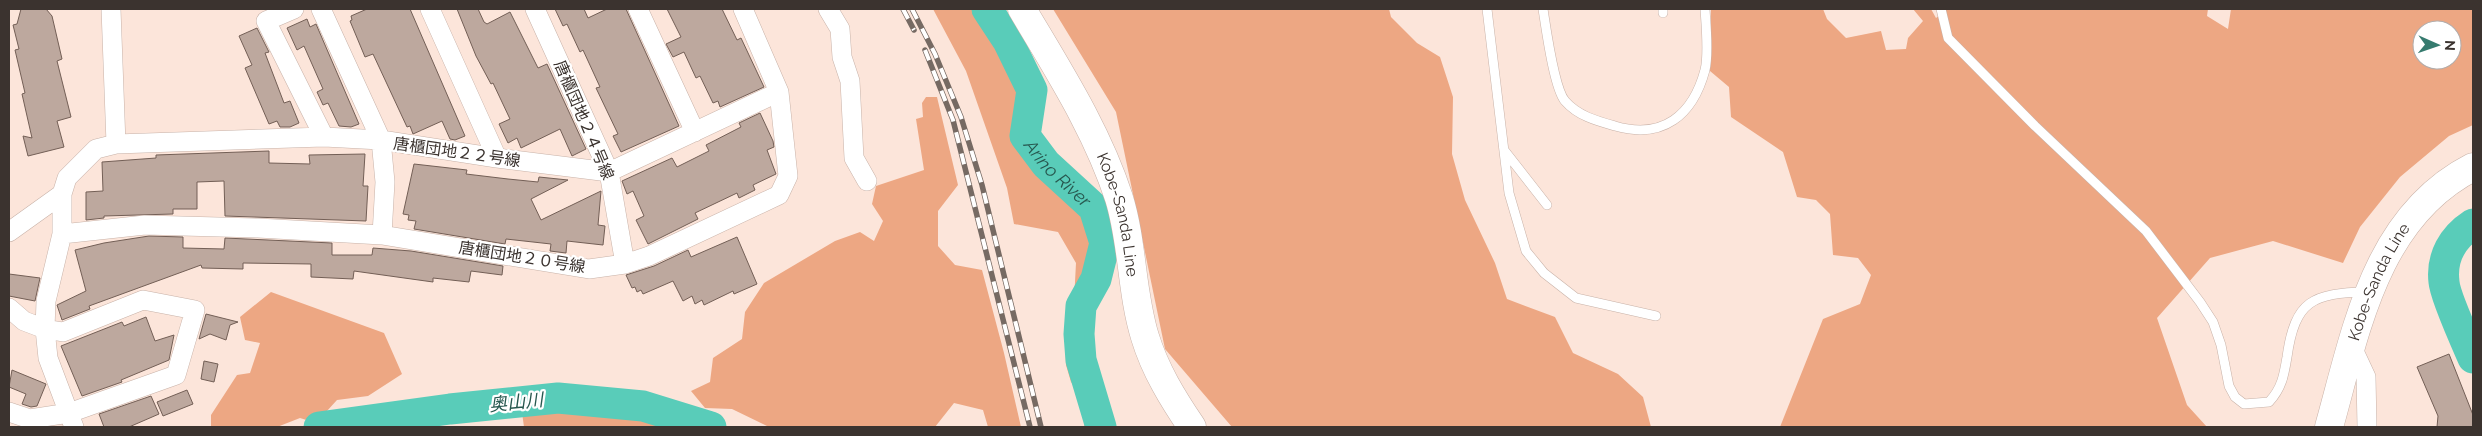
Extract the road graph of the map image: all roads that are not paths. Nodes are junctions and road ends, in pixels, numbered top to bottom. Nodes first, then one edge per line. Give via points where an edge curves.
1 (111, 9) edge
2 (294, 9) edge
3 (321, 9) edge
4 (430, 9) edge
5 (535, 9) edge
6 (638, 9) edge
7 (828, 9) edge
8 (1022, 9) edge
9 (1486, 9) edge
10 (1543, 9) edge
11 (1705, 9) edge
12 (1940, 9) edge
13 (749, 10) edge
14 (780, 92) junction
15 (695, 132) junction
16 (324, 137) junction
17 (381, 140) junction
18 (116, 144) junction
19 (1504, 150) junction
20 (496, 158) junction
21 (2473, 168) edge
22 (609, 172) junction
23 (867, 181) dead end
24 (62, 194) junction
25 (1547, 205) dead end
26 (9, 232) edge
27 (62, 234) junction
28 (382, 235) junction
29 (625, 264) junction
30 (2369, 292) junction
31 (9, 308) edge
32 (1656, 316) dead end
33 (45, 330) junction
34 (2352, 347) junction
35 (9, 412) edge
36 (71, 420) edge
37 (1192, 427) edge
38 (2329, 427) edge
39 (2367, 427) edge

1 - 18 street
2 - 16 street via 266,21
3 - 17 street
4 - 20 street
5 - 22 street, 唐櫃団地２４号線
6 - 15 street
7 - 23 street via 840,29 842,57 850,81 854,158
8 - 37 main road, Kobe-Sanda Line via 1105,158 1120,201 1144,335 1156,370
9 - 19 lane
10 - 11 lane via 1552,62 1564,100 1589,119 1628,130 1650,130 1672,122 1692,103 1705,68
12 - 30 lane via 1948,38 2146,231 2213,322 2229,386 2244,404 2269,402 2278,392 2284,378 2294,324 2305,305 2340,293
13 - 14 street, 唐櫃団地２０号線
14 - 15 street
14 - 29 street, 唐櫃団地２０号線 via 788,176 779,194 649,256
15 - 22 street
16 - 17 street, 唐櫃団地２２号線
16 - 18 street, 唐櫃団地２２号線
17 - 20 street, 唐櫃団地２２号線
17 - 28 street via 385,182
18 - 24 street, 唐櫃団地２２号線 via 96,149 67,178
19 - 25 lane
19 - 32 lane via 1509,193 1526,251 1544,273 1576,298
20 - 22 street, 唐櫃団地２２号線
21 - 30 main road, Kobe-Sanda Line via 2442,186 2407,220 2389,247
22 - 29 street, 唐櫃団地２４号線
24 - 26 street
24 - 27 street
27 - 28 street, 唐櫃団地２０号線 via 145,225
27 - 33 street via 46,301
28 - 29 street, 唐櫃団地２０号線 via 589,269
30 - 34 main road, Kobe-Sanda Line
31 - 33 street
33 - 36 street via 48,358
33 - 36 street via 63,332 143,300 195,310 176,375
34 - 38 main road, Kobe-Sanda Line
34 - 39 street via 2366,377
35 - 36 street via 30,419

